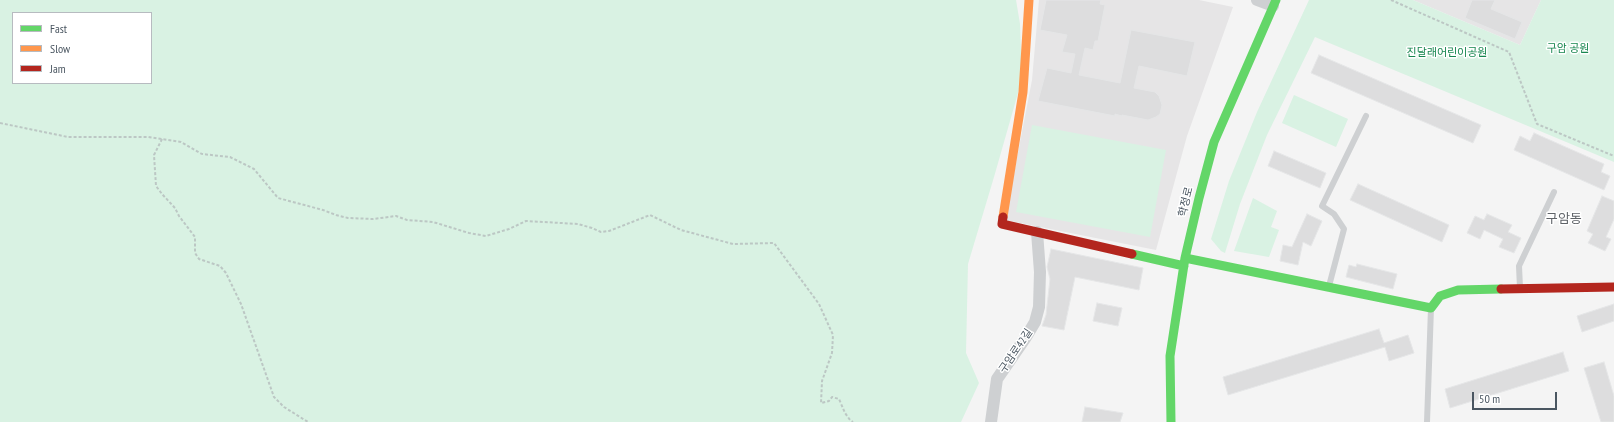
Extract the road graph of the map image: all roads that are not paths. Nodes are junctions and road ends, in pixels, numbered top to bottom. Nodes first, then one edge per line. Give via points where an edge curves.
1 (1029, 0) edge
2 (1257, 0) edge
3 (1275, 3) edge
4 (1366, 116) dead end
5 (1554, 192) dead end
6 (1037, 232) junction
7 (1185, 262) junction
8 (1328, 287) junction
9 (1614, 287) edge
10 (1520, 288) junction
11 (1431, 308) junction
12 (991, 422) edge
13 (1171, 422) edge
14 (1427, 422) edge

1 - 6 street via 1023,92 1002,224
2 - 3 street
3 - 7 street, 학정로 via 1214,142
4 - 8 lane via 1322,206 1334,214 1344,229
5 - 10 lane via 1519,266
6 - 7 street
6 - 12 street, 구암로42길 via 1039,307 1035,322 997,379
7 - 8 street
7 - 13 street, 학정로 via 1170,356
8 - 11 street
9 - 10 street
10 - 11 street via 1458,290 1440,296
11 - 14 lane

